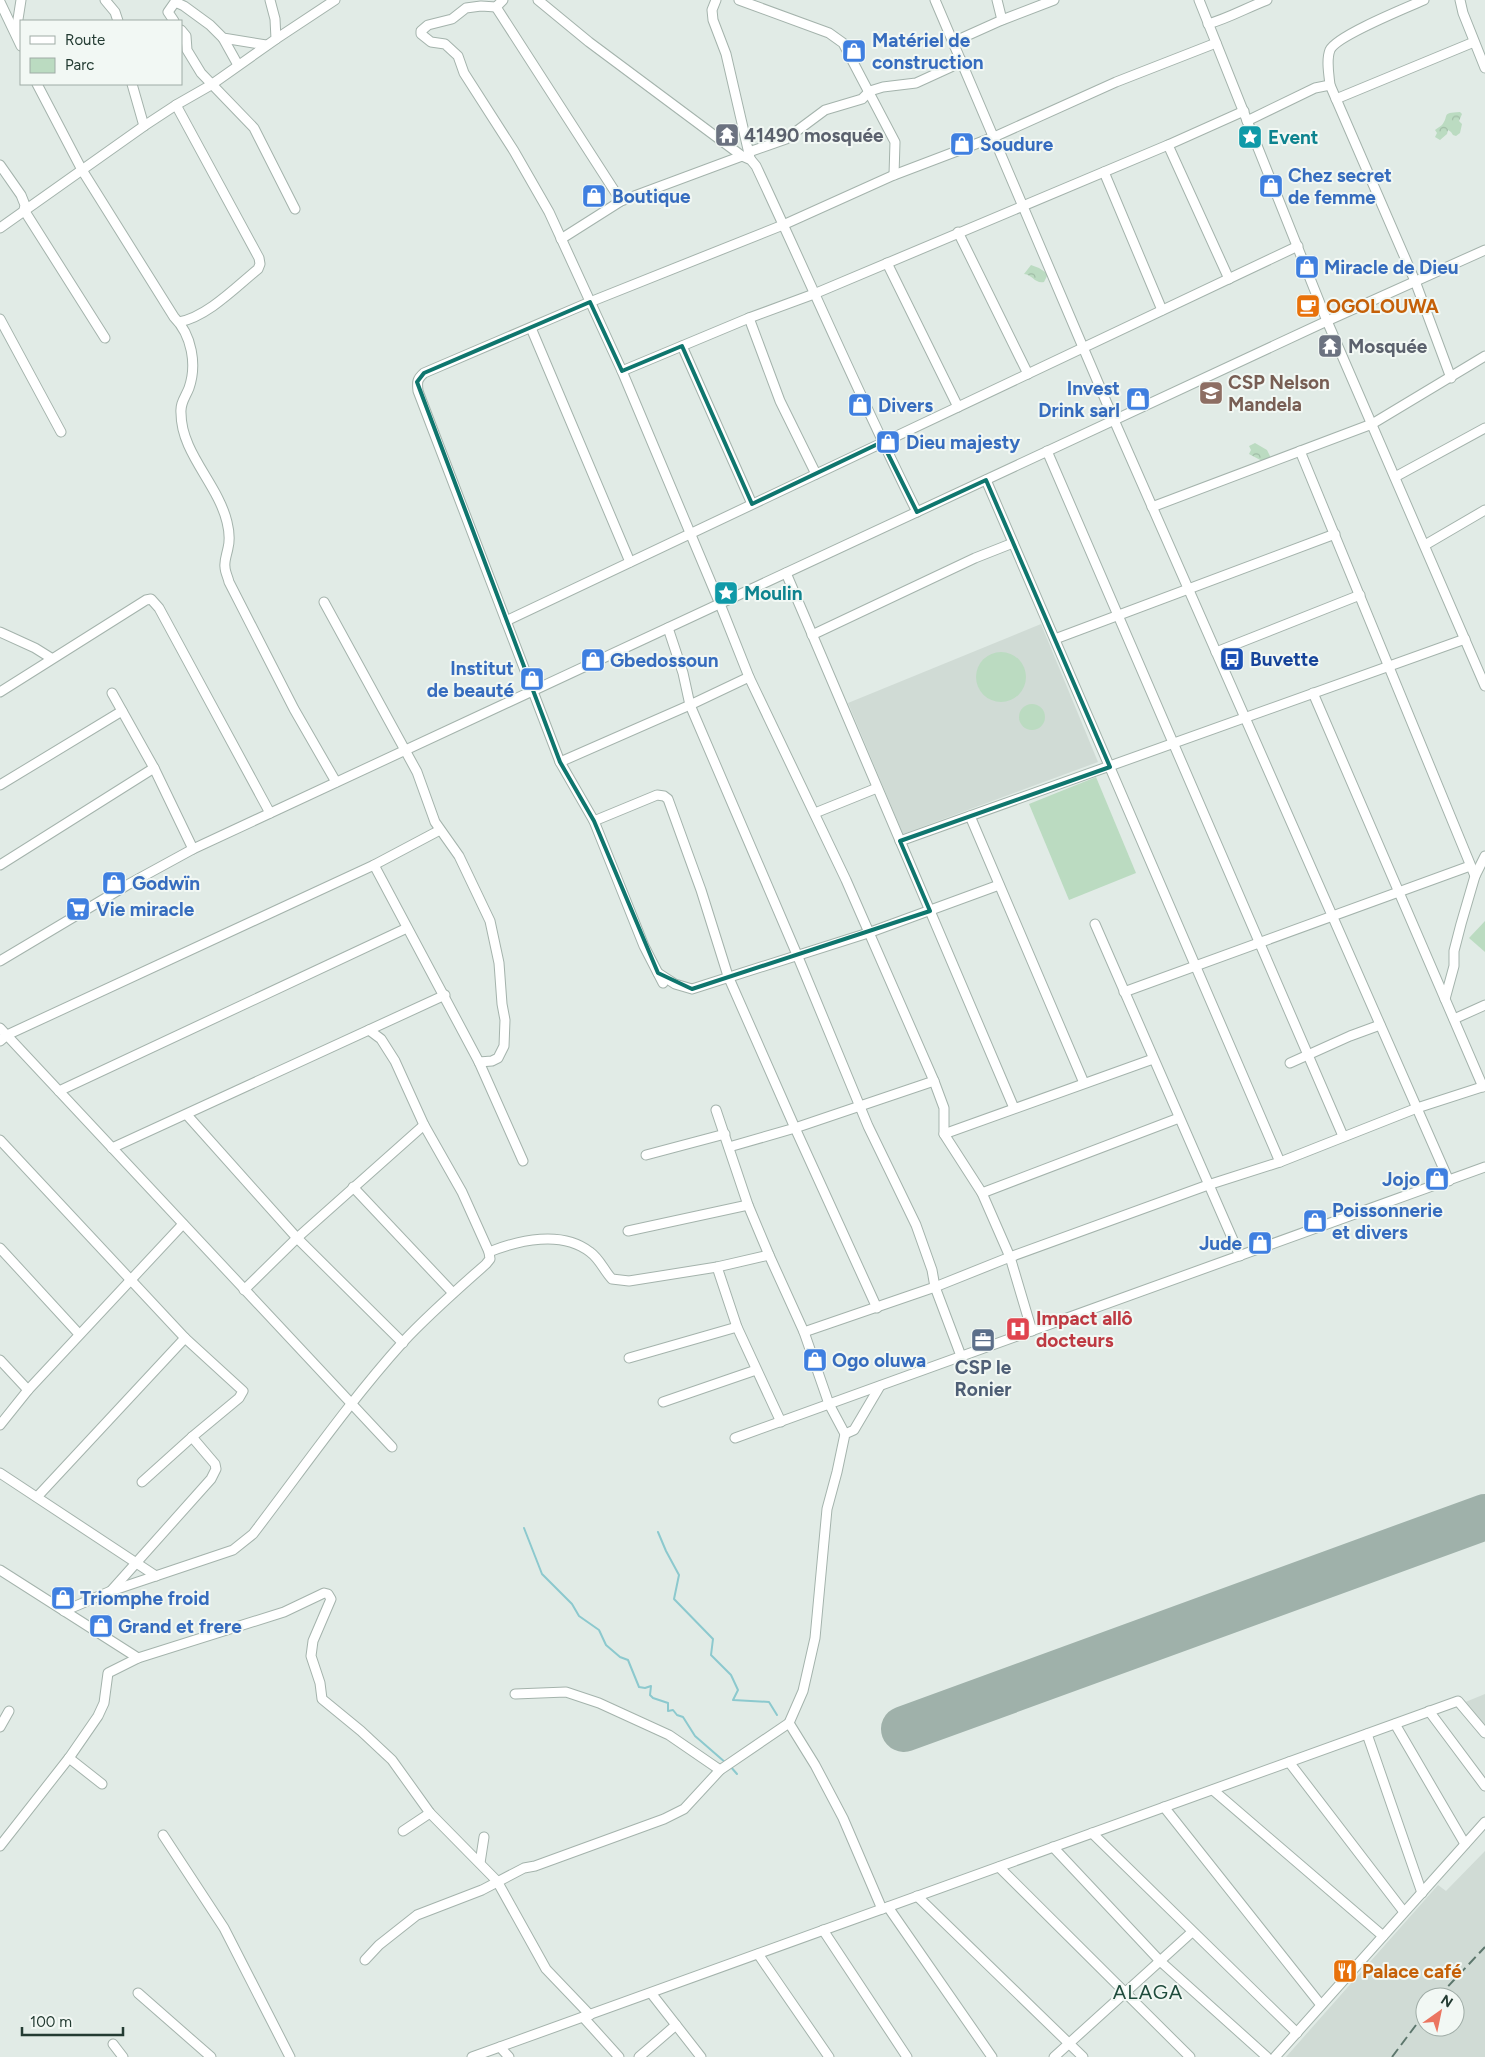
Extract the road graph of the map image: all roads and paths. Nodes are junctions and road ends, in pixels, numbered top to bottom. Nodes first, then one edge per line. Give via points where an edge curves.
1 (21, 0) edge
2 (105, 0) edge
3 (270, 0) edge
4 (335, 0) edge
5 (538, 0) edge
6 (716, 0) edge
7 (739, 0) edge
8 (936, 0) edge
9 (997, 0) edge
10 (1054, 0) edge
11 (1199, 0) edge
12 (1267, 0) edge
13 (1424, 0) edge
14 (1460, 0) edge
15 (0, 2) edge
16 (499, 4) edge
17 (118, 20) edge
18 (173, 20) edge
19 (1002, 20) junction
20 (1208, 24) junction
21 (182, 31) edge
22 (16, 32) junction
23 (223, 38) junction
24 (276, 39) junction
25 (953, 42) junction
26 (1474, 42) junction
27 (20, 43) edge
28 (1216, 43) junction
29 (266, 45) junction
30 (961, 60) junction
31 (238, 65) junction
32 (1485, 68) edge
33 (38, 85) edge
34 (132, 85) edge
35 (211, 85) junction
36 (1330, 85) junction
37 (870, 92) junction
38 (1336, 99) junction
39 (176, 105) junction
40 (1244, 111) junction
41 (1248, 121) junction
42 (144, 126) junction
43 (994, 137) junction
44 (1168, 145) junction
45 (747, 156) junction
46 (0, 165) edge
47 (82, 170) junction
48 (1104, 172) junction
49 (894, 175) junction
50 (621, 201) junction
51 (1023, 206) junction
52 (295, 209) dead end
53 (24, 210) junction
54 (783, 224) junction
55 (0, 228) edge
56 (958, 232) junction
57 (561, 238) junction
58 (1298, 246) junction
59 (1485, 250) edge
60 (887, 263) junction
61 (1229, 279) junction
62 (1416, 281) junction
63 (814, 294) junction
64 (590, 302) junction
65 (1162, 310) junction
66 (749, 318) junction
67 (0, 319) edge
68 (1327, 321) junction
69 (179, 322) junction
70 (531, 328) junction
71 (105, 338) dead end
72 (682, 346) junction
73 (1083, 347) junction
74 (1485, 356) edge
75 (622, 371) junction
76 (1028, 374) junction
77 (1451, 378) junction
78 (958, 407) junction
79 (1114, 420) junction
80 (1372, 424) junction
81 (1485, 428) edge
82 (61, 432) dead end
83 (882, 442) junction
84 (1047, 451) junction
85 (1300, 451) junction
86 (816, 474) junction
87 (1396, 477) junction
88 (986, 480) junction
89 (752, 504) junction
90 (1152, 507) junction
91 (1485, 510) edge
92 (917, 512) junction
93 (689, 534) junction
94 (1335, 534) junction
95 (1013, 543) junction
96 (1424, 545) junction
97 (630, 562) junction
98 (786, 573) junction
99 (1188, 589) junction
100 (1360, 595) junction
101 (324, 602) dead end
102 (720, 604) junction
103 (1118, 615) junction
104 (506, 621) junction
105 (668, 628) junction
106 (0, 632) edge
107 (812, 634) junction
108 (1465, 638) junction
109 (1055, 639) junction
110 (1216, 652) junction
111 (52, 658) junction
112 (1390, 666) junction
113 (749, 677) junction
114 (1485, 686) edge
115 (532, 691) junction
116 (0, 692) edge
117 (112, 693) dead end
118 (1314, 693) junction
119 (690, 705) junction
120 (122, 711) junction
121 (1244, 718) junction
122 (1173, 743) junction
123 (404, 751) junction
124 (560, 762) junction
125 (1110, 766) junction
126 (154, 768) junction
127 (336, 782) junction
128 (0, 785) edge
129 (877, 788) junction
130 (270, 813) junction
131 (815, 813) junction
132 (970, 816) junction
133 (594, 821) junction
134 (440, 830) junction
135 (900, 841) junction
136 (193, 849) junction
137 (1485, 856) edge
138 (0, 865) edge
139 (374, 865) junction
140 (1470, 866) junction
141 (1475, 876) junction
142 (999, 885) junction
143 (1398, 892) junction
144 (930, 911) junction
145 (1332, 916) junction
146 (1095, 924) dead end
147 (407, 928) junction
148 (868, 933) junction
149 (1260, 943) junction
150 (798, 956) junction
151 (0, 961) edge
152 (1196, 966) junction
153 (658, 973) junction
154 (728, 976) junction
155 (662, 984) dead end
156 (1124, 992) junction
157 (445, 995) junction
158 (1445, 999) junction
159 (1485, 1005) edge
160 (1454, 1020) junction
161 (1380, 1025) junction
162 (0, 1028) edge
163 (369, 1030) junction
164 (4, 1038) edge
165 (1308, 1055) junction
166 (1153, 1058) junction
167 (479, 1062) junction
168 (1290, 1063) dead end
169 (934, 1081) junction
170 (1084, 1083) junction
171 (1484, 1086) edge
172 (59, 1091) junction
173 (859, 1106) junction
174 (1014, 1108) junction
175 (1417, 1108) junction
176 (716, 1110) dead end
177 (187, 1115) junction
178 (1179, 1118) junction
179 (424, 1125) junction
180 (794, 1128) junction
181 (725, 1134) junction
182 (944, 1134) junction
183 (1343, 1136) junction
184 (0, 1140) edge
185 (729, 1147) junction
186 (112, 1148) junction
187 (646, 1154) dead end
188 (524, 1161) dead end
189 (1280, 1162) junction
190 (1485, 1167) edge
191 (1449, 1181) junction
192 (1208, 1185) junction
193 (353, 1187) junction
194 (982, 1192) junction
195 (748, 1205) junction
196 (183, 1224) junction
197 (628, 1231) dead end
198 (297, 1238) junction
199 (0, 1248) edge
200 (490, 1252) junction
201 (769, 1255) junction
202 (1240, 1256) junction
203 (1010, 1257) junction
204 (717, 1267) junction
205 (130, 1279) junction
206 (935, 1287) junction
207 (244, 1290) junction
208 (453, 1293) junction
209 (877, 1308) junction
210 (736, 1327) junction
211 (1032, 1331) junction
212 (804, 1332) junction
213 (79, 1334) junction
214 (185, 1338) junction
215 (403, 1343) junction
216 (962, 1356) junction
217 (629, 1358) dead end
218 (0, 1360) edge
219 (756, 1370) junction
220 (880, 1386) junction
221 (28, 1390) junction
222 (663, 1402) dead end
223 (829, 1404) junction
224 (352, 1406) junction
225 (781, 1422) junction
226 (0, 1425) edge
227 (845, 1434) junction
228 (192, 1437) junction
229 (735, 1438) dead end
230 (392, 1447) dead end
231 (0, 1473) edge
232 (142, 1482) dead end
233 (37, 1497) junction
234 (136, 1562) junction
235 (0, 1570) edge
236 (156, 1576) junction
237 (111, 1591) junction
238 (64, 1612) junction
239 (138, 1658) junction
240 (515, 1694) dead end
241 (9, 1711) dead end
242 (1429, 1711) junction
243 (789, 1724) junction
244 (1395, 1724) junction
245 (0, 1726) edge
246 (1485, 1733) edge
247 (1367, 1734) junction
248 (69, 1758) junction
249 (1289, 1762) junction
250 (720, 1770) junction
251 (102, 1784) dead end
252 (1485, 1786) edge
253 (1213, 1790) junction
254 (1164, 1807) junction
255 (430, 1813) junction
256 (1485, 1822) edge
257 (403, 1831) dead end
258 (1092, 1833) junction
259 (163, 1835) dead end
260 (484, 1838) dead end
261 (1465, 1844) junction
262 (0, 1846) edge
263 (1053, 1847) junction
264 (480, 1863) junction
265 (999, 1867) junction
266 (497, 1881) junction
267 (1422, 1893) junction
268 (917, 1896) junction
269 (885, 1908) junction
270 (1404, 1912) junction
271 (823, 1930) junction
272 (1192, 1932) junction
273 (1383, 1936) junction
274 (758, 1954) junction
275 (366, 1960) dead end
276 (1160, 1961) junction
277 (138, 1993) dead end
278 (651, 1993) junction
279 (1126, 1993) junction
280 (1321, 2005) junction
281 (586, 2016) junction
282 (676, 2025) junction
283 (1297, 2033) junction
284 (112, 2044) dead end
285 (1069, 2044) junction
286 (500, 2047) junction
287 (123, 2057) edge
288 (211, 2057) edge
289 (290, 2057) edge
290 (472, 2057) edge
291 (509, 2057) edge
292 (620, 2057) edge
293 (639, 2057) edge
294 (702, 2057) edge
295 (829, 2057) edge
296 (907, 2057) edge
297 (992, 2057) edge
298 (1054, 2057) edge
299 (1083, 2057) edge
300 (1190, 2057) edge
301 (1267, 2057) edge
302 (1275, 2057) edge

1 - 22 street
2 - 17 street
3 - 24 street
4 - 24 street
5 - 45 street via 589,42
6 - 45 street via 713,20 726,54
7 - 37 street via 829,33 843,43
8 - 25 street
9 - 19 street
10 - 19 street
11 - 20 street
12 - 20 street via 1230,18
13 - 36 street via 1372,23 1330,48
14 - 26 street
15 - 22 street
16 - 50 street
16 - 57 street via 466,8 452,19 424,27 421,34 431,42 444,44 458,56 464,73 514,151
18 - 23 street via 168,12 175,2 210,25
19 - 25 street
20 - 28 street
21 - 35 street via 186,36 187,50
22 - 27 street
23 - 29 street
23 - 31 street
24 - 29 street
25 - 30 street
26 - 32 street
26 - 38 street
28 - 40 street
28 - 43 street via 1116,82
29 - 31 street
30 - 37 street via 916,83 892,85
30 - 43 street
31 - 35 street
33 - 47 street
34 - 42 street
35 - 39 street
35 - 52 street via 254,128
36 - 38 street
36 - 41 street via 1315,88
37 - 45 street via 862,99 825,110 786,140
37 - 49 street via 895,142
38 - 62 street
39 - 42 street
39 - 69 street via 260,264 224,298 190,320
40 - 41 street
40 - 44 street
41 - 58 street
42 - 47 street
43 - 49 street
43 - 51 street
44 - 48 street
44 - 61 street
45 - 50 street
45 - 54 street via 756,166
46 - 53 street via 21,196
47 - 53 street
47 - 69 street
48 - 51 street
48 - 65 street
49 - 54 street
50 - 57 street
51 - 56 street
51 - 73 street
53 - 55 street
53 - 71 street
54 - 63 street
54 - 64 street
56 - 60 street
56 - 76 street
57 - 64 street
58 - 61 street
58 - 68 street
59 - 62 street
60 - 63 street
60 - 78 street
61 - 65 street
62 - 68 street
62 - 77 street
63 - 66 street
63 - 83 street
64 - 70 street
64 - 75 street
65 - 73 street
66 - 72 street
66 - 86 street via 780,401
67 - 82 street
68 - 79 street
68 - 80 street
69 - 127 street via 194,361 188,391 181,402 183,432 228,523 224,566 229,582 294,709
70 - 97 street
70 - 104 street via 424,373 417,382
72 - 75 street
72 - 89 street
73 - 76 street
73 - 79 street
74 - 77 street
75 - 93 street
76 - 78 street
77 - 80 street
78 - 83 street
79 - 84 street
79 - 90 street
80 - 85 street
80 - 87 street
81 - 87 street
83 - 86 street
83 - 92 street
84 - 88 street
84 - 103 street
85 - 90 street
85 - 94 street
86 - 89 street
87 - 96 street
88 - 92 street
88 - 95 street
89 - 93 street
90 - 99 street
91 - 96 street
92 - 98 street
93 - 97 street
93 - 102 street
94 - 99 street
94 - 100 street
95 - 107 street
95 - 109 street
96 - 108 street
97 - 104 street
98 - 102 street
98 - 107 street
99 - 103 street
99 - 110 street
100 - 110 street
100 - 112 street
101 - 123 street
102 - 105 street
102 - 113 street
103 - 109 street
103 - 122 street
104 - 115 street
105 - 115 street
105 - 119 street
106 - 111 street
107 - 129 street
108 - 112 street
108 - 114 street
109 - 125 street
110 - 121 street
111 - 116 street
111 - 130 street via 151,599 159,608
112 - 118 street
112 - 140 street
113 - 119 street
113 - 131 street
115 - 123 street
115 - 124 street
117 - 120 street
118 - 121 street
118 - 143 street
119 - 124 street
119 - 150 street
120 - 126 street
120 - 128 street
121 - 122 street
121 - 145 street
122 - 125 street
122 - 149 street
123 - 127 street
123 - 134 street via 417,772
124 - 133 street
125 - 132 street
125 - 152 street
126 - 136 street
126 - 138 street
127 - 130 street
129 - 131 street
129 - 135 street
130 - 136 street
131 - 148 street
132 - 135 street
132 - 142 street
133 - 153 street
133 - 154 street via 656,796 668,799
134 - 139 street
134 - 167 street via 459,856 480,897 490,921 499,963 505,1020 504,1046 498,1058
135 - 144 street
136 - 151 street
137 - 141 street
139 - 147 street
139 - 164 street
140 - 141 street
140 - 143 street
141 - 158 street via 1457,939
142 - 144 street
142 - 170 street
143 - 145 street
143 - 158 street
144 - 148 street
144 - 174 street
145 - 149 street
145 - 161 street
146 - 156 street
147 - 157 street
147 - 172 street
148 - 150 street
148 - 169 street
149 - 152 street
149 - 165 street
150 - 154 street
150 - 173 street
152 - 156 street
152 - 189 street
153 - 154 street via 675,984 692,989
153 - 155 street
154 - 180 street
156 - 166 street
157 - 163 street
157 - 167 street
158 - 160 street
159 - 160 street
160 - 171 street
161 - 165 street
161 - 175 street
162 - 164 street
163 - 177 street
163 - 179 street via 381,1039 395,1061
164 - 172 street
165 - 168 street
165 - 183 street
166 - 170 street
166 - 178 street
167 - 188 street
169 - 173 street
169 - 182 street via 944,1108
170 - 174 street
171 - 175 street
172 - 186 street
173 - 180 street
173 - 206 street via 916,1225
174 - 182 street
175 - 183 street
175 - 191 street
176 - 181 street
177 - 186 street
177 - 198 street
178 - 192 street
178 - 194 street
179 - 193 street
179 - 200 street via 453,1174
180 - 185 street
180 - 209 street
181 - 185 street
181 - 187 street
182 - 194 street
183 - 189 street
184 - 205 street
185 - 195 street
186 - 196 street
189 - 192 street
190 - 191 street
191 - 202 street
192 - 202 street
192 - 203 street
193 - 198 street
193 - 208 street
194 - 203 street
195 - 197 street
195 - 201 street
196 - 205 street
196 - 207 street
198 - 207 street
198 - 215 street
199 - 213 street
200 - 204 street via 520,1242 546,1239 565,1242 590,1252 610,1277 629,1282
200 - 208 street via 486,1264
201 - 204 street
201 - 212 street
202 - 211 street
203 - 206 street
203 - 211 street
204 - 210 street
205 - 213 street
205 - 214 street
206 - 209 street
206 - 216 street
207 - 224 street
208 - 215 street
209 - 212 street
210 - 217 street
210 - 219 street
211 - 216 street
212 - 223 street
213 - 221 street
214 - 228 street via 242,1391
214 - 233 street
215 - 224 street
216 - 220 street
218 - 221 street
219 - 222 street
219 - 225 street
220 - 223 street
220 - 227 street via 854,1430
221 - 226 street
223 - 225 street
223 - 227 street
224 - 230 street
224 - 236 street via 244,1542 233,1550
225 - 229 street
227 - 243 street via 826,1510 815,1638 804,1692
228 - 232 street
228 - 234 street via 215,1464 216,1470
231 - 233 street
233 - 234 street
234 - 236 street
234 - 237 street
235 - 238 street
236 - 237 street
237 - 238 street
238 - 239 street
239 - 248 street via 108,1672 102,1710
239 - 255 street via 284,1612 328,1594 330,1599 311,1656 321,1696 392,1760
240 - 250 street via 566,1692 599,1703 670,1735
241 - 245 street
242 - 244 street
242 - 246 street via 1458,1701
242 - 252 street
243 - 250 street
243 - 269 street via 843,1818
244 - 247 street
244 - 261 street
247 - 249 street
247 - 267 street
248 - 251 street
248 - 262 street
249 - 253 street
249 - 270 street
250 - 266 street via 684,1809 664,1820 524,1868
253 - 254 street
253 - 273 street
254 - 258 street
254 - 280 street
255 - 257 street
255 - 264 street
256 - 261 street
258 - 263 street
258 - 272 street
259 - 289 street via 224,1928
260 - 264 street
261 - 267 street
263 - 265 street
263 - 276 street
264 - 266 street
265 - 268 street
265 - 279 street
266 - 275 street via 417,1915 378,1945
266 - 281 street via 546,1969
267 - 270 street
268 - 269 street
268 - 285 street
269 - 271 street
269 - 297 street
270 - 273 street
271 - 274 street
271 - 296 street
272 - 276 street
272 - 283 street
273 - 280 street
274 - 278 street
274 - 295 street
276 - 279 street
276 - 301 street
277 - 288 street
278 - 281 street
278 - 282 street
279 - 285 street
279 - 300 street
280 - 283 street
281 - 286 street
281 - 292 street
282 - 293 street
282 - 294 street
283 - 302 street
284 - 287 street
285 - 298 street
285 - 299 street
286 - 290 street
286 - 291 street

